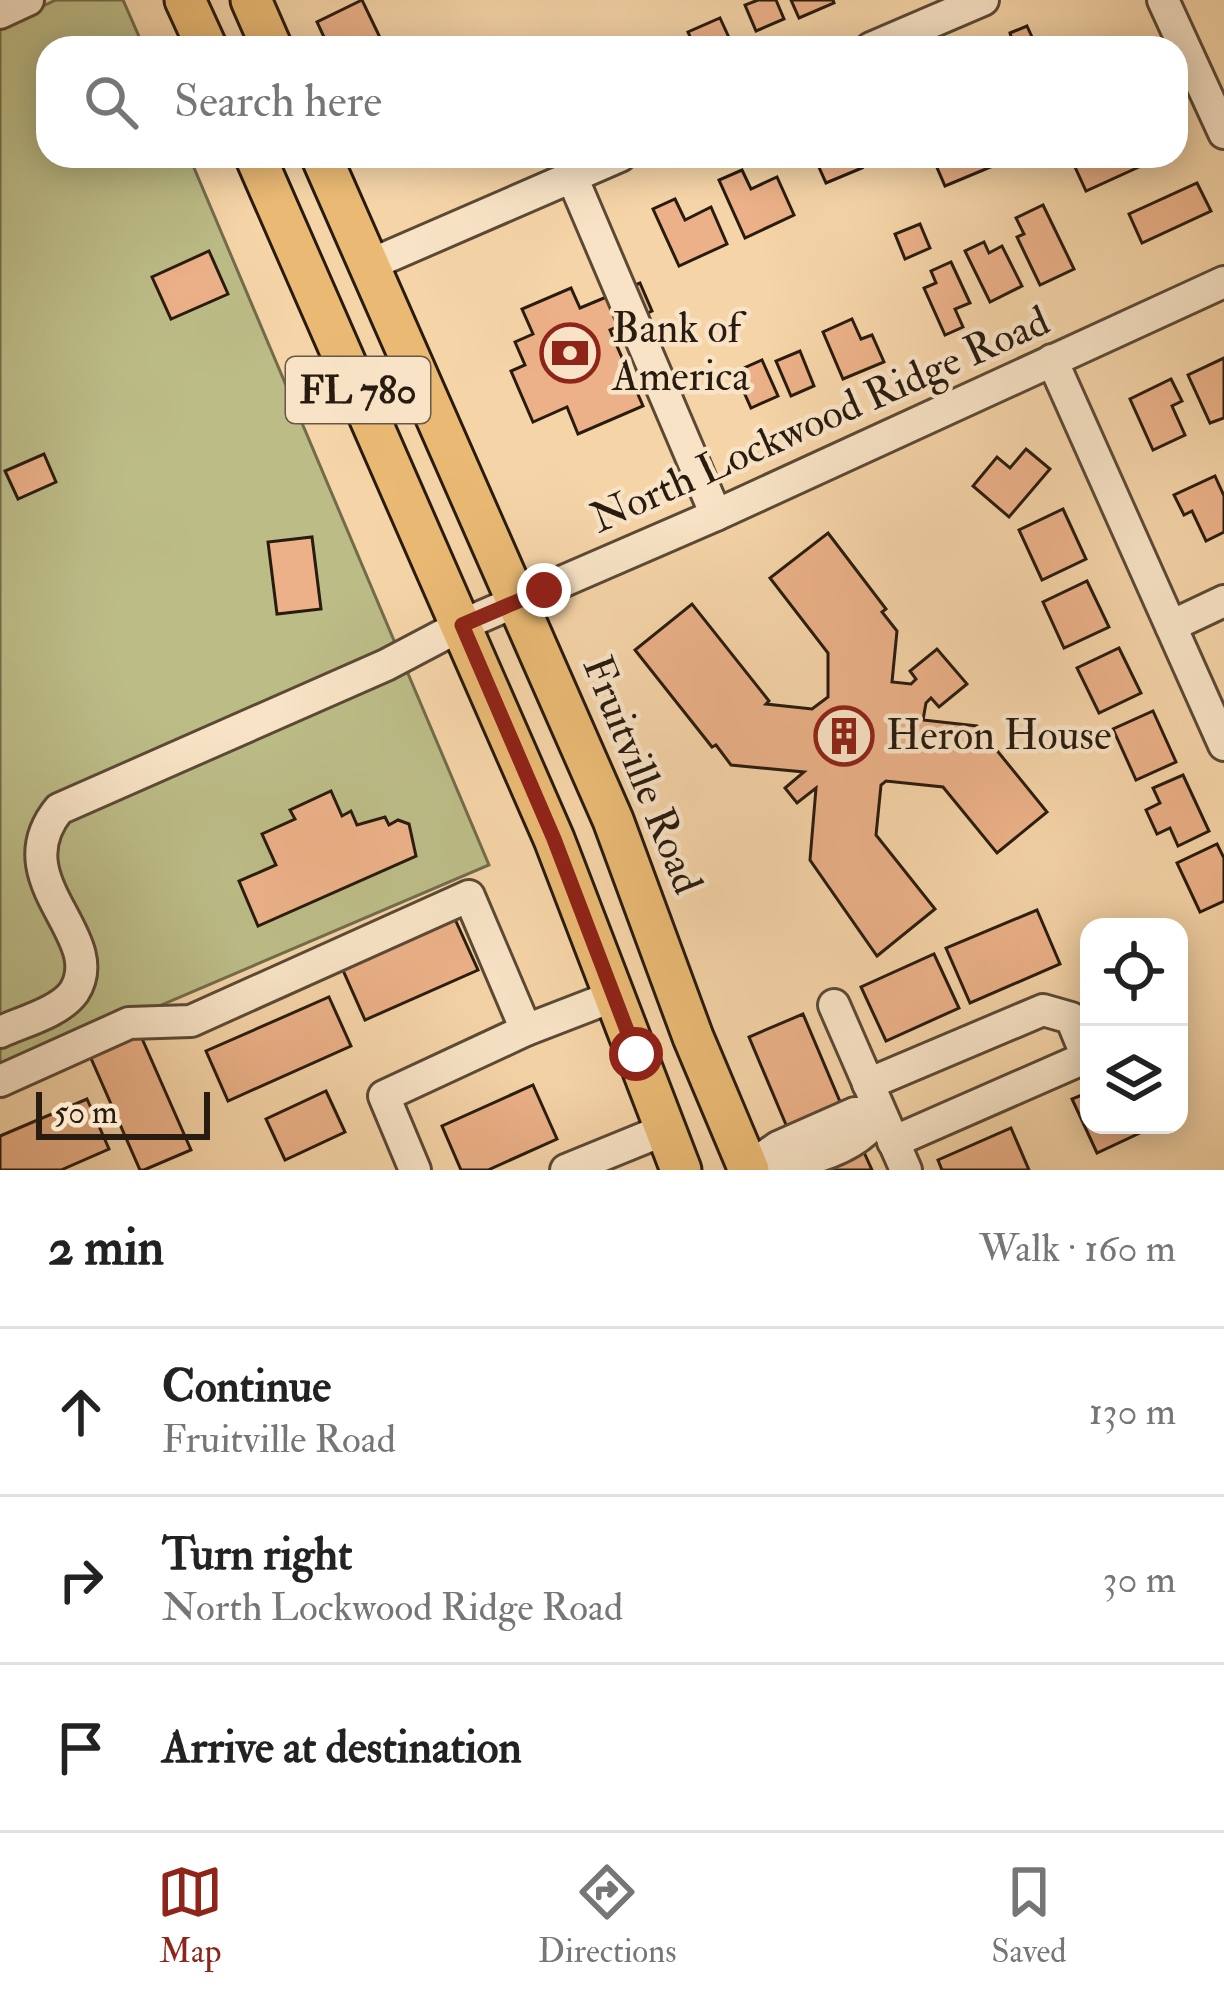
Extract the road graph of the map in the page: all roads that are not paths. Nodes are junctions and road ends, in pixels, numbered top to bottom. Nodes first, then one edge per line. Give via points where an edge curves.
1 (27, 0) edge
2 (185, 0) edge
3 (251, 0) edge
4 (983, 0) edge
5 (1163, 0) edge
6 (0, 13) edge
7 (202, 36) edge
8 (267, 36) edge
9 (899, 36) edge
10 (1180, 36) edge
11 (1188, 55) edge
12 (1224, 133) edge
13 (260, 168) edge
14 (326, 168) edge
15 (591, 168) edge
16 (572, 176) junction
17 (369, 265) junction
18 (1224, 282) edge
19 (1052, 360) junction
20 (716, 515) junction
21 (518, 601) junction
22 (1224, 601) edge
23 (462, 625) junction
24 (1171, 626) junction
25 (1224, 746) edge
26 (614, 996) junction
27 (834, 1005) dead end
28 (526, 1030) junction
29 (0, 1032) edge
30 (0, 1081) edge
31 (887, 1127) edge
32 (664, 1130) junction
33 (748, 1169) edge
34 (415, 1170) edge
35 (566, 1170) edge
36 (681, 1170) edge

1 - 6 street
2 - 7 main road
3 - 8 main road
4 - 9 street
5 - 10 street
11 - 12 street
13 - 23 main road, FL 780
14 - 17 main road, Fruitville Road / FL 780
15 - 16 street
16 - 17 street
16 - 20 street
17 - 21 main road, Fruitville Road / FL 780
18 - 19 street, North Lockwood Ridge Road
19 - 20 street, North Lockwood Ridge Road
19 - 24 street
20 - 21 street, North Lockwood Ridge Road
21 - 23 street, North Lockwood Ridge Road
21 - 33 main road, Fruitville Road / FL 780 via 614,820
22 - 24 street
23 - 26 main road, FL 780
23 - 29 street, North Lockwood Ridge Road via 59,809 40,840 39,863 77,948 79,973 58,1006
24 - 25 street
26 - 28 street
26 - 32 main road, FL 780
27 - 31 street
28 - 30 street via 469,896 191,1021 129,1023
28 - 34 street via 384,1096
31 - 31 street via 1087,1057 1070,1018 1043,1010
31 - 33 street via 791,1165
32 - 35 street
32 - 36 main road, FL 780

